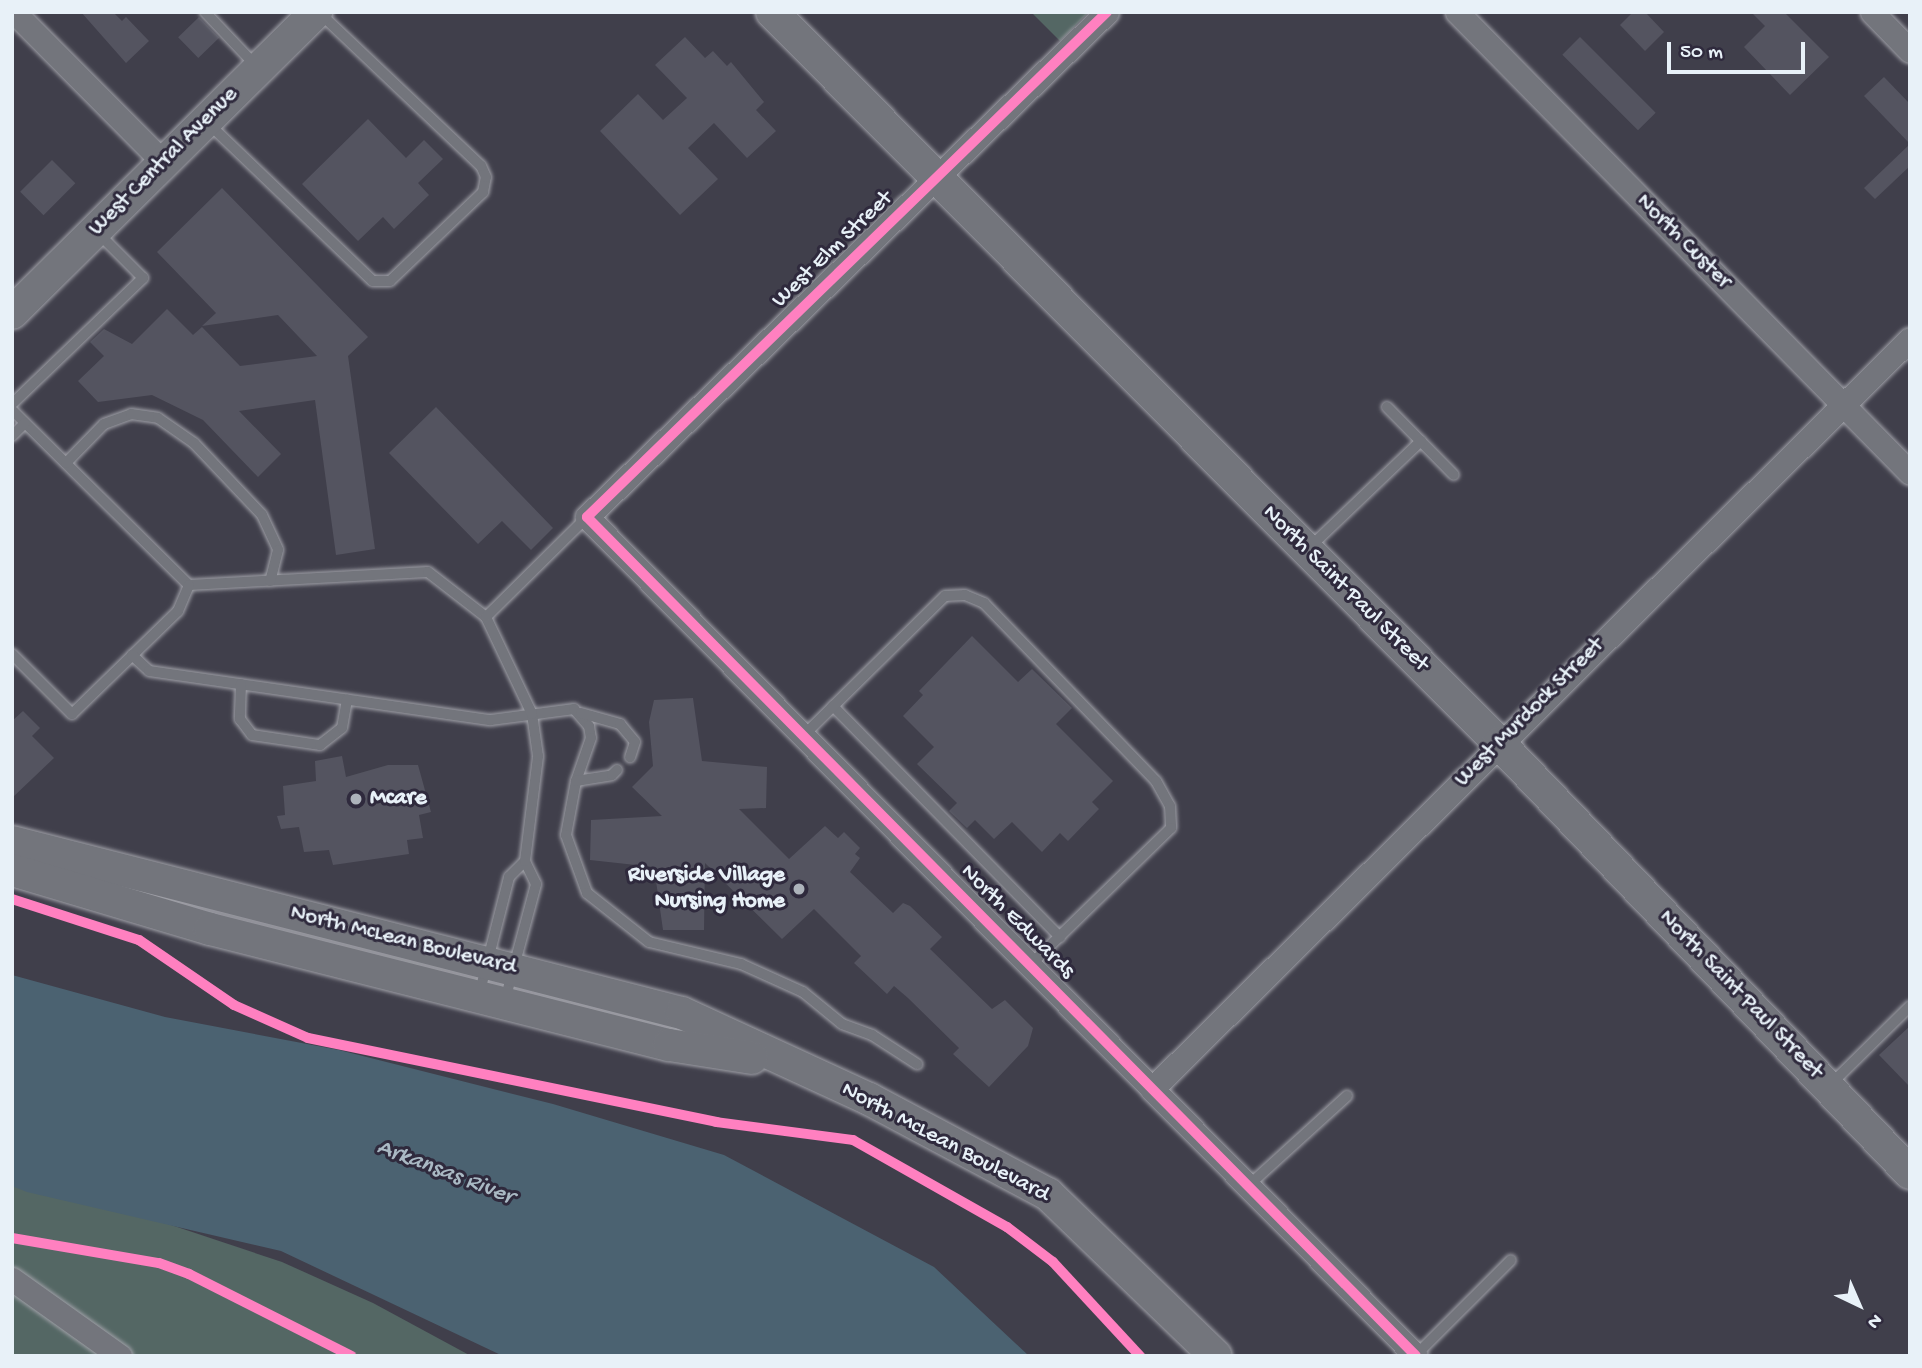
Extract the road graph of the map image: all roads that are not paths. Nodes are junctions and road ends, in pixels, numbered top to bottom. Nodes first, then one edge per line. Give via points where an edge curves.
1 (14, 12) edge
2 (205, 12) edge
3 (317, 12) edge
4 (772, 12) edge
5 (1107, 12) edge
6 (1457, 12) edge
7 (1872, 12) edge
8 (1910, 51) edge
9 (259, 68) junction
10 (206, 120) junction
11 (163, 162) junction
12 (936, 181) junction
13 (95, 230) junction
14 (12, 313) edge
15 (1910, 339) edge
16 (12, 404) edge
17 (1843, 405) junction
18 (1387, 407) dead end
19 (12, 410) edge
20 (25, 423) junction
21 (12, 436) edge
22 (1421, 441) junction
23 (66, 463) junction
24 (1910, 473) edge
25 (1454, 475) dead end
26 (587, 517) junction
27 (1307, 550) junction
28 (270, 581) junction
29 (189, 585) junction
30 (486, 617) junction
31 (12, 654) edge
32 (132, 654) junction
33 (241, 684) junction
34 (347, 699) junction
35 (833, 706) junction
36 (581, 713) junction
37 (532, 714) junction
38 (803, 736) junction
39 (1499, 743) junction
40 (630, 757) dead end
41 (617, 770) dead end
42 (576, 781) junction
43 (12, 842) edge
44 (525, 861) junction
45 (12, 870) edge
46 (1060, 937) junction
47 (500, 965) junction
48 (1030, 965) junction
49 (491, 1000) junction
50 (1910, 1006) edge
51 (784, 1063) junction
52 (917, 1064) dead end
53 (1828, 1087) junction
54 (1152, 1089) junction
55 (1347, 1096) dead end
56 (1910, 1173) edge
57 (1248, 1186) junction
58 (1511, 1260) dead end
59 (12, 1279) edge
60 (120, 1356) edge
61 (1216, 1356) edge
62 (1416, 1356) edge

1 - 11 street
2 - 9 lane
3 - 9 main road, West Central Avenue
3 - 10 lane via 481,166 486,177 483,192 390,281 373,281
4 - 12 main road, North Saint Paul Street
5 - 12 street, West Elm Street
6 - 17 street, North Custer
7 - 8 street
9 - 10 main road, West Central Avenue
10 - 11 main road, West Central Avenue
11 - 13 main road, West Central Avenue
12 - 26 street, West Elm Street
12 - 27 main road, North Saint Paul Street
13 - 14 main road, West Central Avenue
13 - 16 lane via 144,278
15 - 17 street, West Murdock Street
17 - 24 street, North Custer
17 - 39 street, West Murdock Street
18 - 22 lane
19 - 20 lane
20 - 21 lane
20 - 23 lane
22 - 25 lane
22 - 27 lane
23 - 28 lane via 104,424 131,414 158,418 194,443 273,531 278,550
23 - 29 lane
26 - 30 lane
26 - 38 street, North Edwards
27 - 39 main road, North Saint Paul Street
28 - 29 lane
28 - 30 lane via 428,572
29 - 32 lane via 178,611
30 - 37 lane
31 - 32 lane via 72,714
32 - 33 lane via 149,671
33 - 34 lane
33 - 34 lane via 240,719 252,735 320,745 342,728
34 - 37 lane via 491,720
35 - 38 lane
35 - 46 lane
35 - 46 lane via 944,596 965,595 984,603 1156,781 1170,806 1171,828
36 - 37 lane via 565,708
36 - 40 lane via 620,724 635,742
36 - 42 lane via 591,738
37 - 44 lane via 538,757
38 - 48 street, North Edwards
39 - 53 main road, North Saint Paul Street
39 - 54 street, West Murdock Street
41 - 42 lane via 612,775
42 - 52 lane via 566,835 578,876 587,893 632,933 674,950 741,964 803,992 842,1024 872,1035
43 - 47 main road, North McLean Boulevard
44 - 47 lane via 509,877
44 - 47 lane via 536,884
45 - 49 main road, North McLean Boulevard via 210,929
46 - 48 lane
47 - 49 lane
47 - 49 lane
47 - 51 main road, North McLean Boulevard via 682,1013
48 - 54 street, North Edwards
49 - 51 main road, North McLean Boulevard via 669,1045
50 - 53 lane
51 - 61 main road, North McLean Boulevard via 869,1098 1048,1194
53 - 56 main road, North Saint Paul Street
54 - 57 street, North Edwards
55 - 57 lane
57 - 62 street, North Edwards
58 - 62 lane
59 - 60 street

